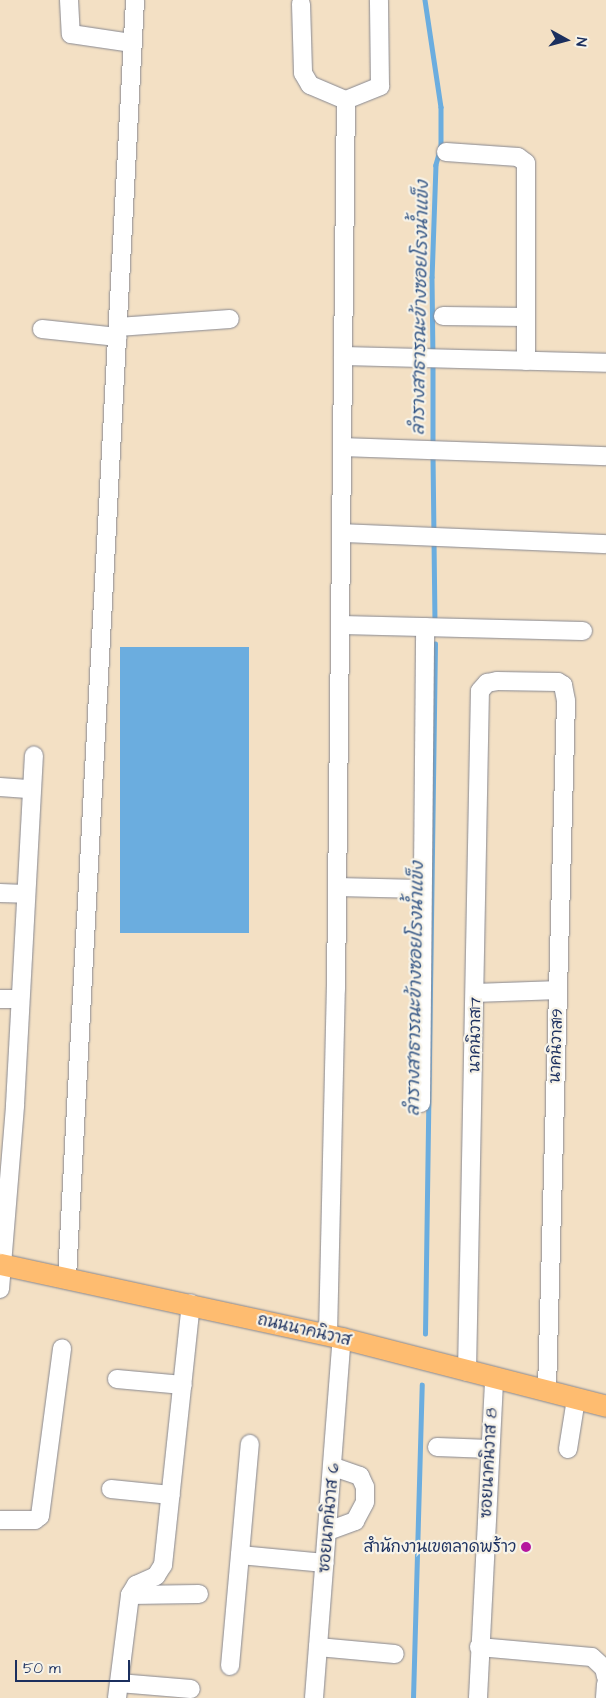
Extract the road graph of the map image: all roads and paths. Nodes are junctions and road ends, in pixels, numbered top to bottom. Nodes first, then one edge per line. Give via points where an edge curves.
1 (68, 0) edge
2 (136, 0) edge
3 (380, 0) edge
4 (301, 4) dead end
5 (132, 43) junction
6 (346, 100) junction
7 (446, 152) dead end
8 (442, 316) dead end
9 (526, 317) junction
10 (230, 319) dead end
11 (42, 330) dead end
12 (118, 332) junction
13 (343, 356) junction
14 (526, 361) junction
15 (606, 363) edge
16 (343, 447) junction
17 (606, 456) edge
18 (342, 533) junction
19 (606, 544) edge
20 (341, 625) junction
21 (425, 627) junction
22 (583, 631) dead end
23 (480, 698) joint
24 (34, 756) dead end
25 (0, 787) edge
26 (31, 789) junction
27 (337, 887) junction
28 (421, 889) junction
29 (0, 893) edge
30 (25, 894) junction
31 (558, 990) junction
32 (476, 993) junction
33 (0, 999) edge
34 (20, 999) junction
35 (421, 1102) dead end
36 (7, 1105) edge
37 (2, 1264) edge
38 (67, 1277) junction
39 (0, 1288) edge
40 (191, 1303) junction
41 (335, 1337) junction
42 (62, 1348) dead end
43 (467, 1372) junction
44 (117, 1378) dead end
45 (494, 1379) junction
46 (183, 1385) junction
47 (547, 1392) junction
48 (576, 1399) junction
49 (606, 1406) edge
50 (250, 1444) dead end
51 (437, 1447) dead end
52 (490, 1449) junction
53 (568, 1449) dead end
54 (334, 1467) junction
55 (111, 1489) dead end
56 (172, 1495) junction
57 (0, 1520) edge
58 (328, 1531) junction
59 (240, 1555) junction
60 (325, 1562) junction
61 (199, 1594) dead end
62 (130, 1595) junction
63 (318, 1647) junction
64 (479, 1647) junction
65 (395, 1654) dead end
66 (230, 1666) dead end
67 (606, 1678) edge
68 (606, 1684) edge
69 (191, 1689) dead end
70 (118, 1691) edge
71 (314, 1698) edge
72 (478, 1698) edge
73 (605, 1698) edge

1 - 5 street via 71,34
2 - 5 street
3 - 6 street via 380,86
4 - 6 street via 303,73 310,85
5 - 12 street
6 - 13 street, ซอยนาคนิวาส 6
7 - 9 street via 518,157 526,163
8 - 9 street
9 - 14 street
10 - 12 street
11 - 12 street
12 - 38 street
13 - 14 street
13 - 16 street, ซอยนาคนิวาส 6
14 - 15 street
16 - 17 street
16 - 18 street, ซอยนาคนิวาส 6
18 - 19 street
18 - 20 street, ซอยนาคนิวาส 6
20 - 21 street
20 - 27 street, ซอยนาคนิวาส 6
21 - 22 street
21 - 28 street
23 - 31 street, นาคนิวาส19 via 482,686 497,681 558,682 563,685 566,701
23 - 32 street, นาคนิวาส17
24 - 26 street
25 - 26 street
26 - 30 street
27 - 28 street
27 - 41 street, ซอยนาคนิวาส 6
28 - 35 street
29 - 30 street
30 - 34 street
31 - 32 street
31 - 47 street, นาคนิวาส19
32 - 43 street, นาคนิวาส17
33 - 34 street
34 - 36 street
36 - 37 street
37 - 38 main road, ถนนนาคนิวาส
37 - 39 street
38 - 40 main road, ถนนนาคนิวาส
40 - 41 main road, ถนนนาคนิวาส
40 - 46 street
41 - 43 main road, ถนนนาคนิวาส
41 - 54 street, ซอยนาคนิวาส 6
42 - 57 street via 40,1516 35,1520
43 - 45 main road, ถนนนาคนิวาส
44 - 46 street
45 - 47 main road, ถนนนาคนิวาส
45 - 52 street, ซอยนาคนิวาส 8
46 - 56 street
47 - 48 main road, ถนนนาคนิวาส
48 - 49 main road, ถนนนาคนิวาส
48 - 53 street
50 - 59 street
51 - 52 street
52 - 64 street, ซอยนาคนิวาส 8
54 - 58 street, ซอยนาคนิวาส 6
54 - 58 street via 360,1476 365,1487 365,1502 355,1521
55 - 56 street
56 - 62 street via 163,1565 156,1576 136,1585
58 - 60 street, ซอยนาคนิวาส 6
59 - 60 street
59 - 66 street
60 - 63 street, ซอยนาคนิวาส 6
61 - 62 street
62 - 70 street
63 - 65 street
63 - 71 street, ซอยนาคนิวาส 6
64 - 67 street via 592,1657 604,1668
64 - 72 street, ซอยนาคนิวาส 8
68 - 73 street
69 - 70 street

